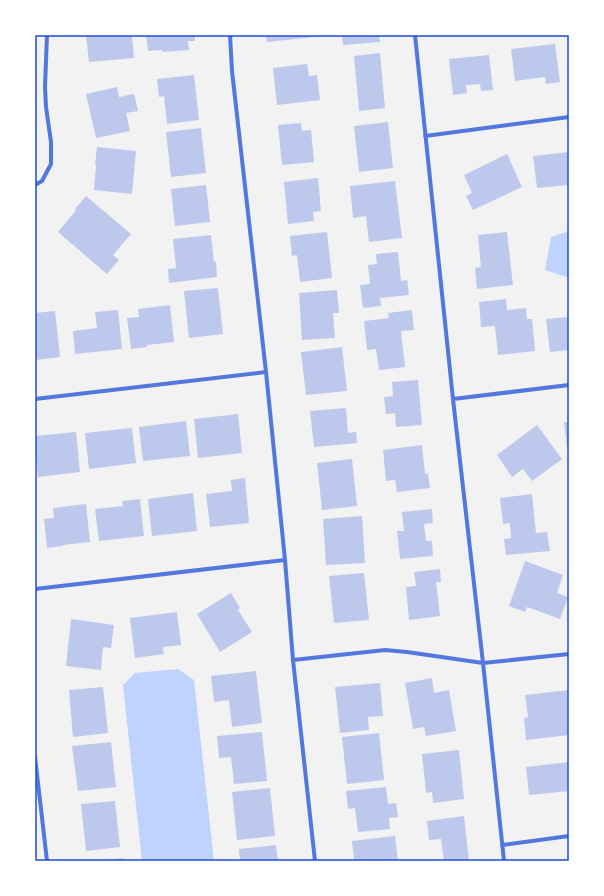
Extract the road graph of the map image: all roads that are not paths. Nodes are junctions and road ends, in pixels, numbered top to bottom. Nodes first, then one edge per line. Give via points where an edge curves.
1 (47, 35) edge
2 (230, 35) edge
3 (415, 35) edge
4 (569, 118) edge
5 (425, 136) junction
6 (35, 185) edge
7 (266, 372) junction
8 (569, 385) edge
9 (35, 399) edge
10 (453, 399) junction
11 (285, 560) junction
12 (35, 590) edge
13 (569, 654) edge
14 (293, 660) junction
15 (483, 663) junction
16 (35, 757) edge
17 (569, 836) edge
18 (502, 845) junction
19 (47, 861) edge
20 (315, 861) edge
21 (504, 861) edge

1 - 6 street via 45,87 51,164 42,181
2 - 7 street
3 - 5 street
4 - 5 street
5 - 10 street
7 - 9 street
7 - 11 street
8 - 10 street
10 - 15 street
11 - 12 street
11 - 14 street
13 - 15 street
14 - 15 street via 385,650
14 - 20 street
15 - 18 street
16 - 19 street
17 - 18 street
18 - 21 street

